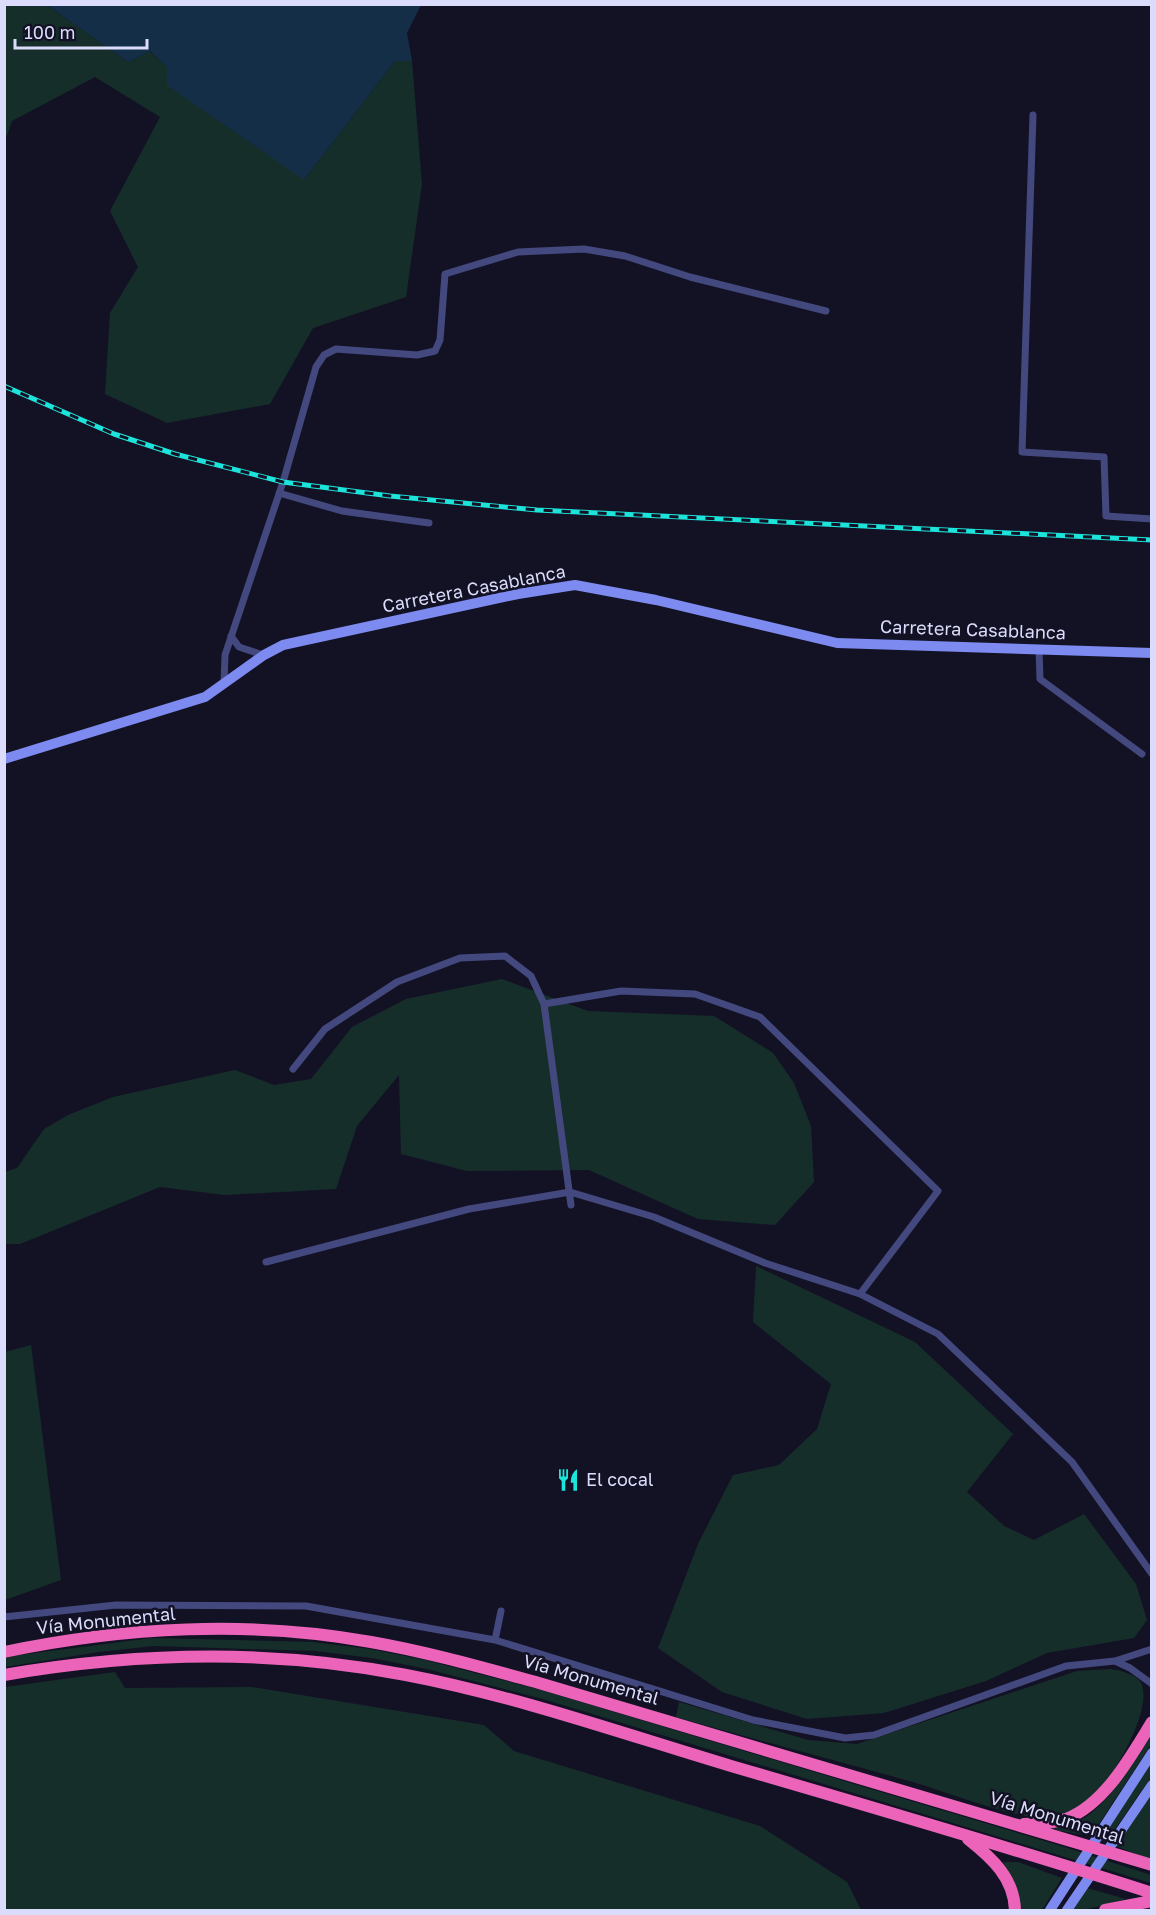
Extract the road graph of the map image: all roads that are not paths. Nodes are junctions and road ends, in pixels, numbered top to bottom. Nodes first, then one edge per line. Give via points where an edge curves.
1 (1033, 115) dead end
2 (826, 311) dead end
3 (279, 493) junction
4 (1152, 519) edge
5 (429, 523) dead end
6 (231, 636) junction
7 (1040, 649) junction
8 (1152, 653) edge
9 (264, 655) junction
10 (223, 686) junction
11 (1142, 754) dead end
12 (4, 759) edge
13 (544, 1004) junction
14 (293, 1069) dead end
15 (570, 1192) junction
16 (571, 1205) dead end
17 (266, 1262) dead end
18 (860, 1294) junction
19 (1152, 1574) edge
20 (501, 1611) dead end
21 (4, 1617) edge
22 (495, 1640) junction
23 (1152, 1649) edge
24 (4, 1652) edge
25 (1115, 1660) junction
26 (4, 1675) edge
27 (1152, 1684) edge
28 (1152, 1722) edge
29 (1152, 1753) edge
30 (1152, 1785) edge
31 (1014, 1824) junction
32 (960, 1833) junction
33 (1152, 1865) edge
34 (1152, 1893) edge
35 (1152, 1902) edge
36 (1015, 1911) edge
37 (1050, 1911) edge
38 (1066, 1911) edge
39 (1106, 1911) edge

1 - 4 street via 1022,452 1104,457 1106,516
2 - 3 street via 690,277 625,256 584,249 518,252 475,263 445,274 440,340 435,351 417,355 336,349 324,355 315,367
3 - 5 street via 342,511
3 - 6 street
6 - 9 street via 238,647
6 - 10 street
7 - 8 main road, Carretera Casablanca
7 - 9 main road, Carretera Casablanca via 837,643 575,585 283,645
7 - 11 street via 1040,679
9 - 10 main road, Carretera Casablanca
10 - 12 main road, Carretera Casablanca via 186,704
13 - 14 street via 531,976 505,956 460,958 397,982 325,1029
13 - 15 street
13 - 18 street via 621,991 695,994 760,1017 938,1191
15 - 16 street
15 - 17 street via 469,1209
15 - 18 street via 654,1217 765,1263
18 - 19 street via 938,1334 1072,1462
20 - 22 street
21 - 22 street via 116,1605 306,1606
22 - 25 street via 753,1720 845,1738 874,1735 1066,1666
23 - 25 street
24 - 31 highway, Vía Monumental via 103,1635 174,1630 303,1634 370,1642 539,1683
25 - 27 street
26 - 32 highway via 106,1660 176,1656 304,1661 406,1675 533,1707
28 - 31 highway via 1115,1776 1080,1811 1050,1823
29 - 37 main road
30 - 38 main road
31 - 33 highway, Vía Monumental
32 - 34 highway
32 - 36 highway via 996,1863 1012,1891
35 - 39 highway

